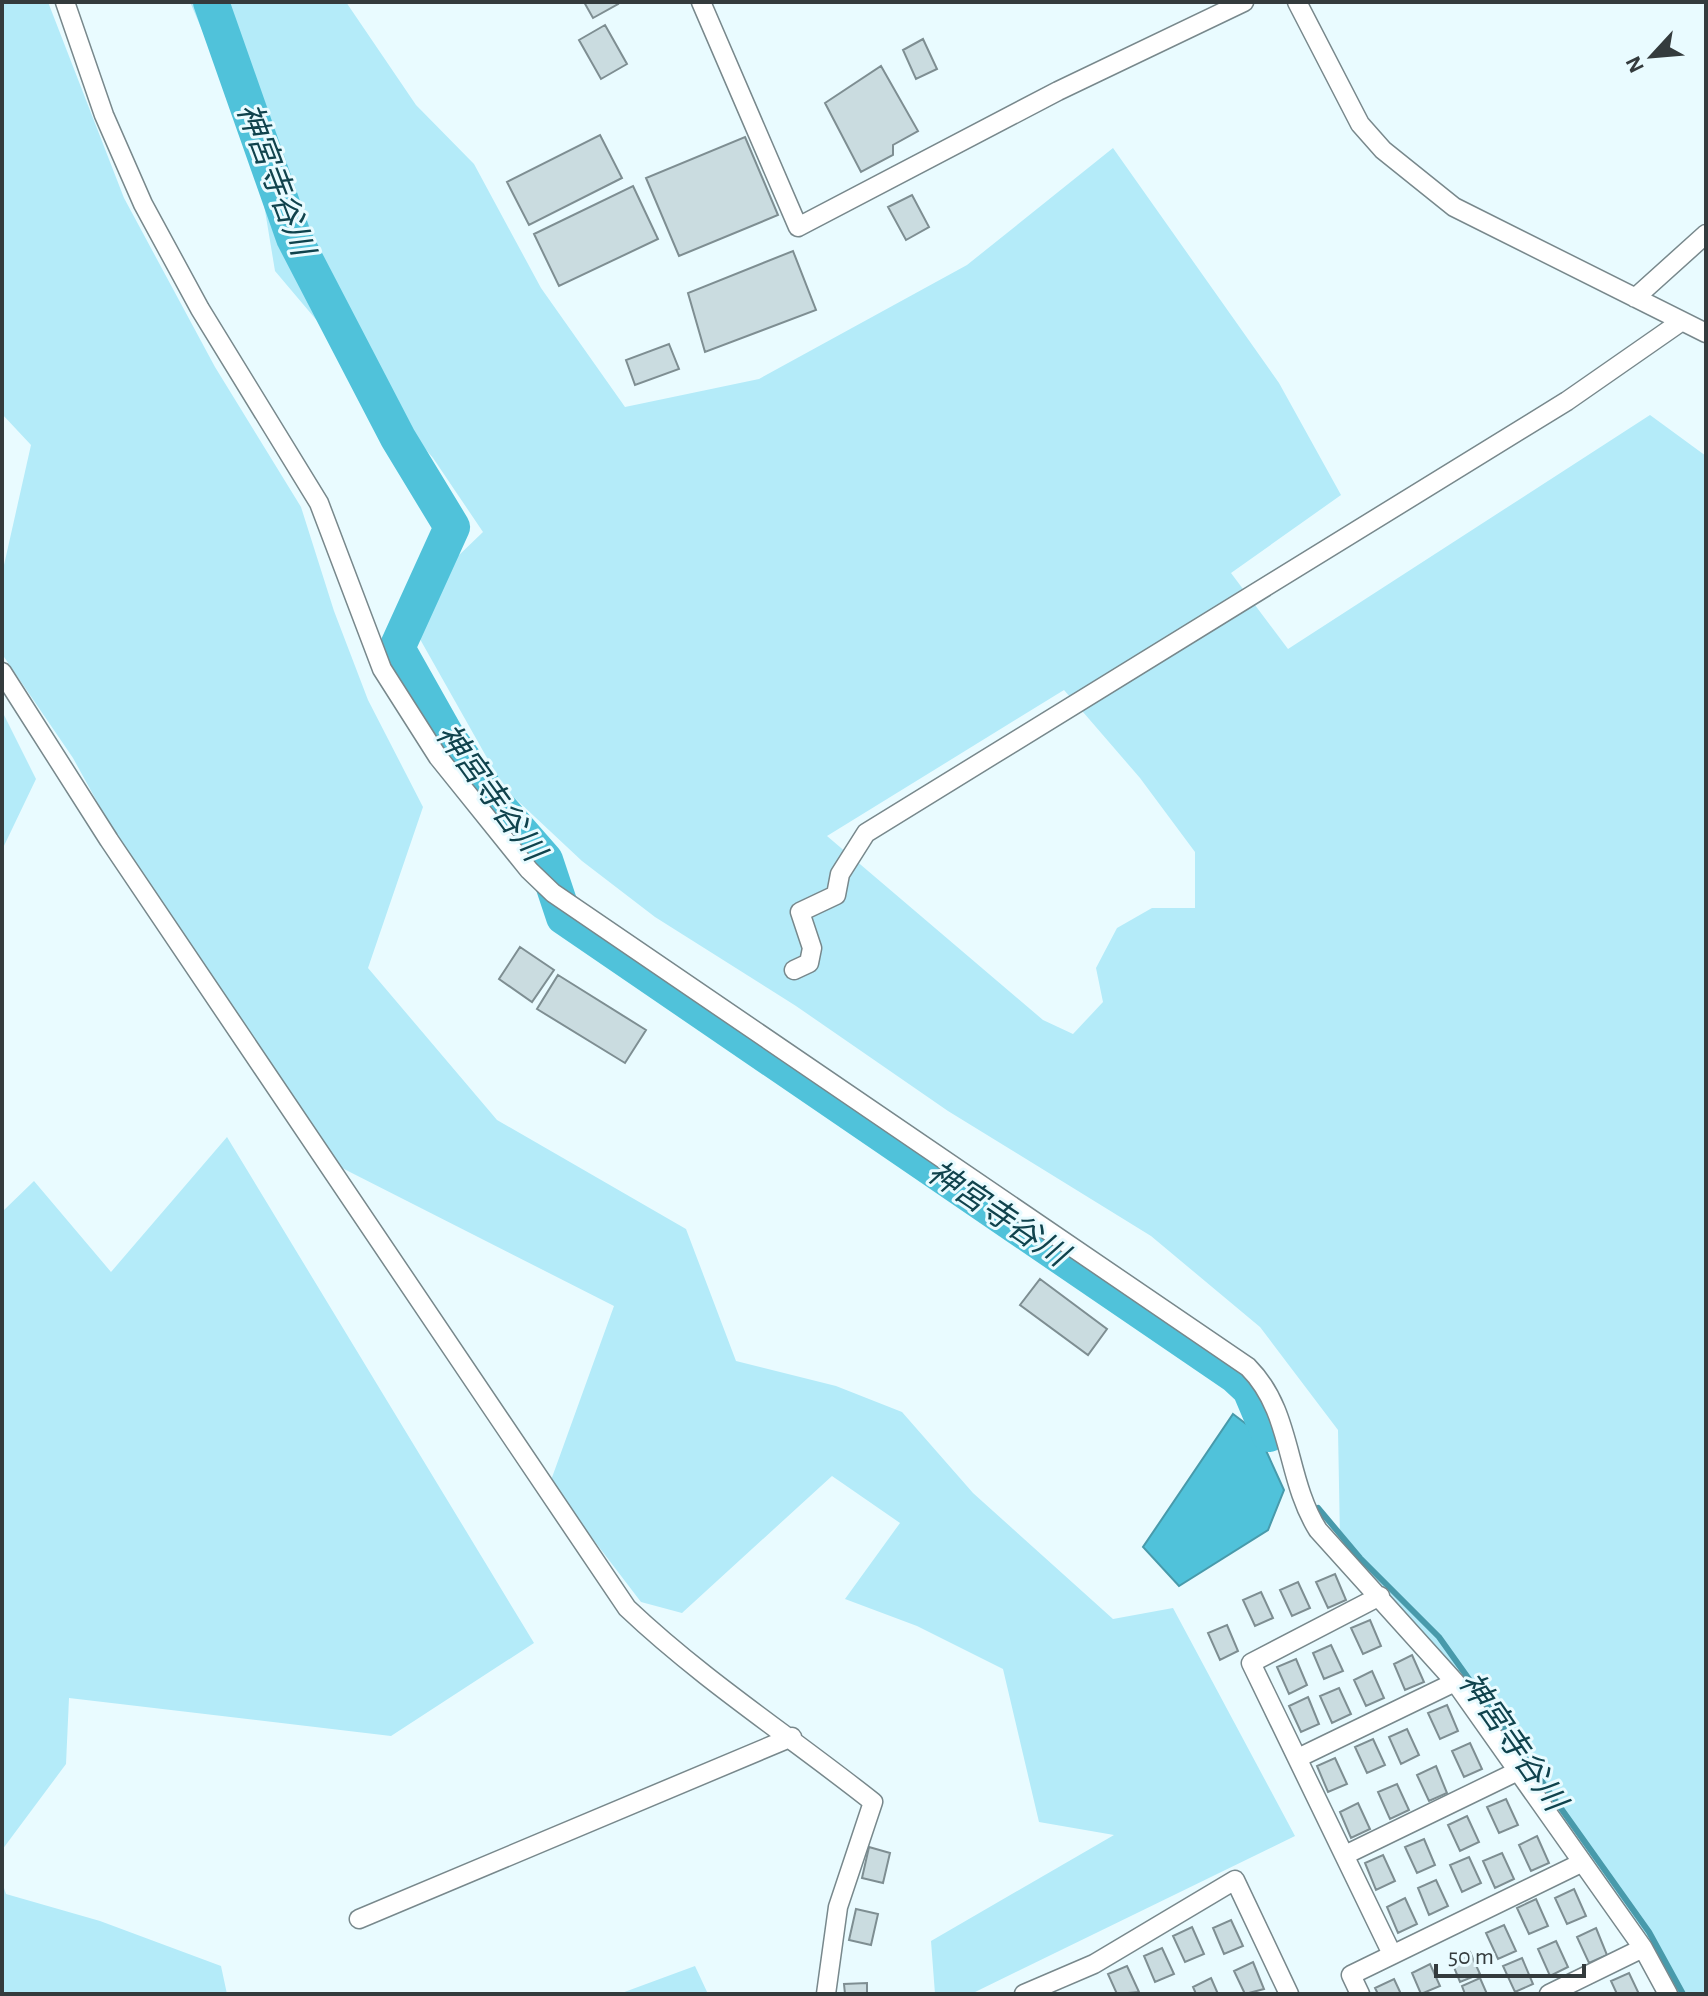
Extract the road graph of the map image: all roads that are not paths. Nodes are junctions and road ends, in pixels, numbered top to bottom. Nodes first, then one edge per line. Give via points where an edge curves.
1 (65, 2) edge
2 (701, 2) edge
3 (1244, 2) edge
4 (1297, 2) edge
5 (1706, 234) edge
6 (1635, 298) junction
7 (1682, 321) junction
8 (1706, 333) edge
9 (2, 672) edge
10 (794, 970) dead end
11 (1380, 1596) junction
12 (1455, 1682) junction
13 (792, 1737) junction
14 (1298, 1758) junction
15 (1518, 1771) junction
16 (1345, 1855) junction
17 (1581, 1863) junction
18 (359, 1919) dead end
19 (1643, 1948) junction
20 (1392, 1954) junction
21 (826, 1994) edge
22 (1024, 1994) edge
23 (1289, 1994) edge
24 (1360, 1994) edge
25 (1549, 1994) edge
26 (1668, 1994) edge

1 - 11 street via 104,115 143,204 200,309 319,503 382,669 438,757 529,870 553,893 1248,1367 1266,1386 1279,1413 1305,1510
2 - 3 street via 798,227 1058,91
4 - 6 street via 1360,124 1383,150 1454,207
5 - 6 street
6 - 7 street
7 - 8 street
7 - 10 street via 1567,401 866,833 845,863 836,895 800,912 812,954 809,963
9 - 13 street via 118,854 627,1608 675,1654
11 - 12 street
11 - 14 street via 1251,1663
12 - 14 street
12 - 15 street
13 - 18 street
13 - 21 street via 873,1802 838,1907
14 - 16 street
15 - 16 street
15 - 17 street
16 - 20 street
17 - 19 street
17 - 20 street
19 - 25 street
19 - 26 street
20 - 24 street via 1351,1975
22 - 23 street via 1094,1964 1235,1880

